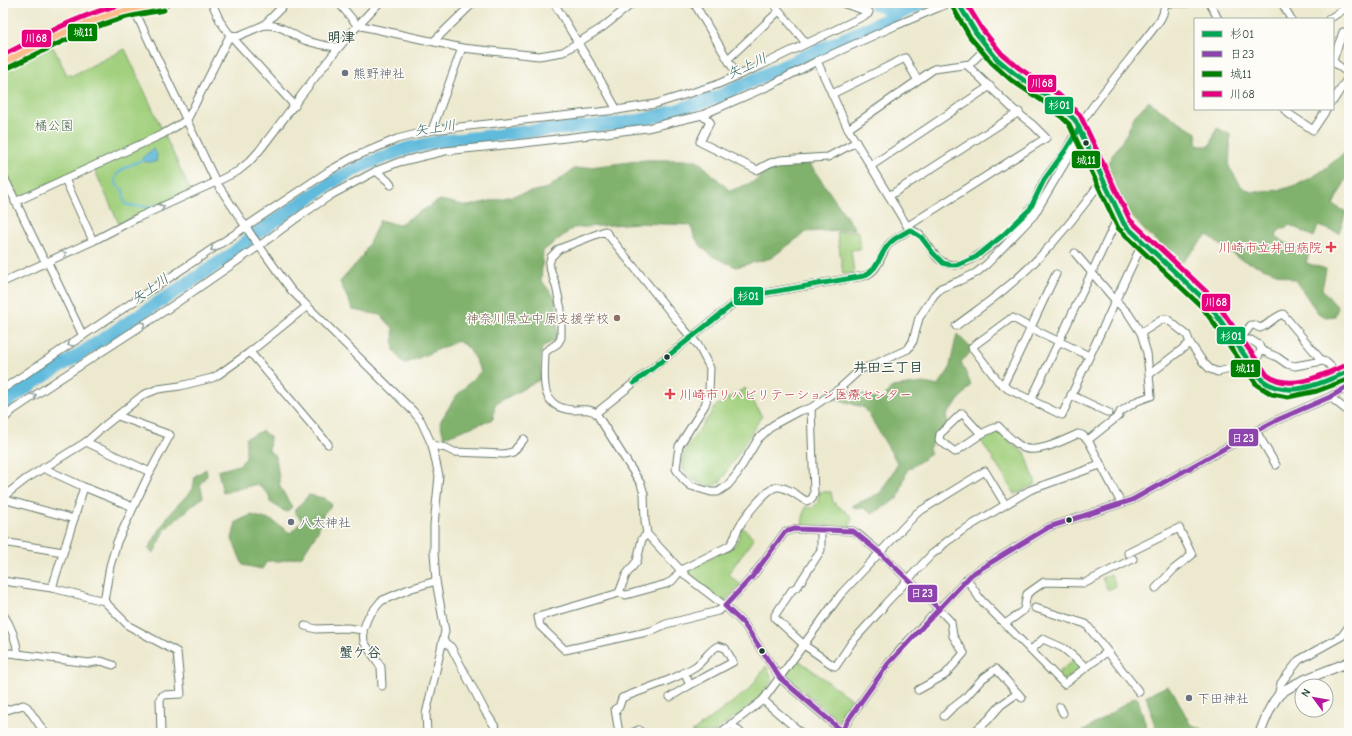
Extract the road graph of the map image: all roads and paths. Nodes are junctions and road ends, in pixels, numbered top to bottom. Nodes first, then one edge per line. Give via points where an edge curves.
1 (163, 3) edge
2 (212, 3) edge
3 (286, 3) edge
4 (338, 3) edge
5 (379, 3) edge
6 (473, 3) edge
7 (554, 3) edge
8 (632, 3) edge
9 (694, 3) edge
10 (772, 3) edge
11 (842, 3) edge
12 (949, 3) edge
13 (958, 3) edge
14 (1165, 3) edge
15 (1170, 3) edge
16 (1188, 3) edge
17 (1210, 3) edge
18 (1282, 3) edge
19 (132, 5) edge
20 (1349, 6) edge
21 (779, 11) junction
22 (1218, 18) edge
23 (1290, 18) edge
24 (1331, 18) edge
25 (357, 24) junction
26 (264, 26) junction
27 (1349, 32) edge
28 (230, 35) junction
29 (434, 41) junction
30 (578, 43) junction
31 (806, 43) junction
32 (338, 47) junction
33 (462, 48) junction
34 (986, 48) junction
35 (3, 56) edge
36 (1334, 57) edge
37 (728, 59) junction
38 (817, 61) junction
39 (1334, 62) edge
40 (3, 63) edge
41 (967, 65) junction
42 (737, 75) junction
43 (1349, 75) edge
44 (917, 80) junction
45 (990, 86) junction
46 (832, 94) junction
47 (1334, 99) edge
48 (294, 106) junction
49 (617, 110) junction
50 (1285, 110) edge
51 (1326, 110) edge
52 (1019, 112) junction
53 (702, 115) junction
54 (187, 120) junction
55 (1079, 128) junction
56 (848, 129) junction
57 (432, 130) junction
58 (1084, 140) junction
59 (856, 142) junction
60 (871, 166) junction
61 (376, 171) junction
62 (3, 175) edge
63 (65, 179) junction
64 (1102, 180) junction
65 (216, 182) junction
66 (391, 185) dead end
67 (889, 196) junction
68 (15, 202) junction
69 (1118, 215) junction
70 (246, 227) junction
71 (909, 228) junction
72 (93, 241) junction
73 (1143, 242) junction
74 (259, 246) junction
75 (1075, 252) dead end
76 (46, 262) junction
77 (1092, 272) junction
78 (1056, 274) dead end
79 (3, 282) edge
80 (1115, 300) junction
81 (306, 307) junction
82 (956, 326) dead end
83 (1030, 328) junction
84 (1141, 333) junction
85 (83, 336) junction
86 (691, 337) junction
87 (1060, 341) junction
88 (1239, 342) junction
89 (1190, 343) junction
90 (1261, 350) junction
91 (250, 352) junction
92 (1089, 356) junction
93 (1322, 361) junction
94 (1252, 366) junction
95 (1345, 373) edge
96 (1150, 374) junction
97 (1003, 385) junction
98 (1349, 386) edge
99 (3, 389) edge
100 (1071, 395) junction
101 (1330, 397) junction
102 (1031, 400) junction
103 (811, 408) junction
104 (1349, 412) edge
105 (596, 413) junction
106 (1109, 413) dead end
107 (118, 416) junction
108 (3, 420) edge
109 (1256, 431) junction
110 (981, 434) junction
111 (524, 439) dead end
112 (1088, 440) junction
113 (86, 442) junction
114 (328, 444) dead end
115 (432, 445) junction
116 (1100, 465) junction
117 (1276, 465) dead end
118 (43, 468) junction
119 (150, 472) junction
120 (84, 487) junction
121 (3, 498) edge
122 (1121, 503) junction
123 (1005, 504) junction
124 (133, 507) junction
125 (74, 519) junction
126 (821, 530) junction
127 (647, 534) junction
128 (3, 542) edge
129 (63, 552) junction
130 (880, 553) junction
131 (681, 570) junction
132 (967, 579) junction
133 (3, 581) edge
134 (436, 581) junction
135 (908, 581) junction
136 (52, 588) junction
137 (1156, 588) dead end
138 (619, 593) junction
139 (104, 601) junction
140 (725, 606) junction
141 (1034, 608) dead end
142 (939, 609) junction
143 (3, 614) edge
144 (1006, 624) junction
145 (305, 626) dead end
146 (1349, 626) edge
147 (362, 630) junction
148 (443, 641) junction
149 (804, 645) junction
150 (1030, 650) junction
151 (1107, 652) junction
152 (18, 654) junction
153 (3, 655) edge
154 (1349, 662) edge
155 (113, 665) dead end
156 (1086, 667) junction
157 (684, 672) junction
158 (780, 678) junction
159 (690, 685) junction
160 (382, 686) dead end
161 (918, 690) dead end
162 (1139, 692) dead end
163 (1278, 696) junction
164 (670, 698) dead end
165 (763, 700) junction
166 (3, 710) edge
167 (944, 716) dead end
168 (731, 724) junction
169 (640, 730) dead end
170 (842, 732) edge
171 (45, 733) edge
172 (161, 733) edge
173 (427, 733) edge
174 (499, 733) edge
175 (619, 733) edge
176 (632, 733) edge
177 (720, 733) edge
178 (741, 733) edge
179 (797, 733) edge
180 (973, 733) edge
181 (1260, 733) edge

1 - 19 main road
2 - 28 street
3 - 26 street
4 - 25 street
5 - 25 street
6 - 29 street
7 - 30 street
8 - 30 street via 603,28
9 - 37 street
10 - 21 street
11 - 31 street via 869,12
12 - 38 street
13 - 34 street
14 - 55 street via 1160,20 1084,117
15 - 16 street
17 - 22 street
18 - 23 street
19 - 35 main road via 97,13
19 - 40 main road via 80,26
19 - 54 street
20 - 24 street
21 - 31 street
21 - 37 street
25 - 29 street
25 - 32 street
26 - 28 street via 238,36
26 - 32 street via 275,25 314,43
27 - 36 street via 1343,32
28 - 48 street
28 - 54 street
29 - 33 street
30 - 33 street via 563,52 539,56
30 - 49 street
31 - 42 street
32 - 48 street
33 - 57 street
34 - 41 street
34 - 55 street via 1014,73 1066,109
37 - 42 street
38 - 46 street
38 - 53 street via 771,85
39 - 43 street
41 - 44 street via 934,69
41 - 45 street
42 - 49 street via 684,96
43 - 47 street
44 - 46 street via 905,58
44 - 56 street
45 - 52 street
45 - 60 street
46 - 56 street
48 - 65 street via 249,162
49 - 57 street
50 - 51 street via 1313,130
52 - 67 street
52 - 71 street via 1046,138
53 - 59 street via 710,122 700,142 757,170 780,160 828,157
53 - 61 street via 647,128 445,151 405,160
54 - 63 street
54 - 65 street
55 - 58 street
55 - 71 street via 1063,155 1046,176 1030,210 979,255 958,265 942,262 920,235
56 - 59 street
57 - 70 street via 397,139 354,157
58 - 64 street
58 - 103 street via 1076,146 1034,215 987,264 976,273 941,288 934,295 919,318 913,341 908,349 861,369 839,389
59 - 60 street
60 - 67 street
61 - 66 street
61 - 74 street via 331,195
62 - 68 street
63 - 68 street
63 - 72 street
64 - 69 street
64 - 82 street via 1040,256 1008,287
65 - 70 street
72 -> 65 street
67 - 71 street
68 - 76 street
69 - 73 street
69 - 77 street
70 - 74 street
70 -> 85 street
71 - 86 street via 885,249 871,274 742,297
76 -> 72 street
73 - 80 street
73 - 88 street via 1208,303
74 - 81 street via 290,290
108 -> 74 street via 14,410
75 - 77 street
76 - 79 street
76 - 85 street
77 - 80 street
77 - 87 street
78 - 83 street
80 - 84 street
80 - 92 street
81 - 91 street
81 - 115 street via 413,411 421,421
83 - 87 street
83 - 97 street
83 - 97 street via 1013,318 972,347
84 - 89 street via 1166,319 1187,335
84 - 96 street
85 -> 99 street
86 - 103 street via 710,368 710,379 705,405 679,446 677,457 676,469 691,486 718,492 737,474 758,439 772,425 799,411
86 - 105 street
86 - 105 street via 605,231 557,251 551,257 549,265 560,300 561,338 545,352 545,391 551,401 562,407 573,410 590,409
87 - 92 street
87 - 102 street
88 - 90 street via 1251,340 1256,342
88 - 93 street via 1251,325 1260,328 1267,326 1276,316 1282,314
88 - 94 street
89 - 94 street via 1201,360 1213,371
89 - 96 street
90 - 93 street via 1295,366
90 - 94 street
91 - 107 street via 212,378 158,389 143,395
91 - 114 street
92 - 100 street
93 - 95 street
94 - 95 street via 1262,380 1272,387 1289,390 1304,388
96 - 112 street via 1151,396 1120,412
97 - 102 street
98 - 101 street
100 - 102 street via 1062,415
100 - 106 street
101 - 104 street
101 - 109 street
103 - 131 street via 814,494 812,499 806,501 778,487 770,489 738,528 729,546
105 - 127 street via 641,484
107 - 113 street
107 - 119 street via 170,435
109 - 117 street
109 - 122 street via 1144,494
110 - 110 street via 962,413 940,434 939,440 955,452
110 - 112 street via 998,426 1022,448 1030,449 1039,449 1078,434
111 - 115 street via 513,452 504,454 454,452
112 - 116 street
113 - 118 street
113 - 119 street
115 - 134 street via 439,476 434,532
116 - 122 street
116 - 123 street via 1030,490
118 - 120 street
118 - 121 street
119 - 124 street
120 - 124 street
120 - 125 street
121 - 125 street
122 - 132 street via 1049,527
123 - 130 street via 985,471 917,513
123 - 135 street via 945,543
124 - 139 street via 117,542
125 - 129 street
126 - 130 street via 852,531
126 - 140 street via 794,529 785,532 752,577
126 - 149 street via 821,550 798,586 792,590 775,615 775,618
127 - 131 street
127 - 138 street via 642,539 637,561 626,575
128 - 129 street
129 - 136 street
130 - 135 street
130 - 149 street via 841,594
131 - 138 street via 666,584 626,595
131 - 140 street
132 - 142 street
132 - 144 street via 980,599
133 - 136 street
134 - 147 street via 381,601 368,617
134 - 148 street via 445,631
135 - 142 street
135 - 149 street via 852,642 836,666
136 - 139 street
137 - 144 street via 1192,555 1179,528 1085,583 1044,582 1027,594 1024,610
138 - 140 street via 538,617 540,626 565,650 650,631 666,624 718,611
139 - 172 street via 129,626 177,652 181,694 163,695 160,699
140 - 158 street via 744,624
141 - 151 street via 1086,624
142 - 161 street via 951,622 952,636 964,653 945,675
142 - 170 street via 888,664
143 - 152 street
144 - 150 street
145 - 147 street via 316,629
146 - 163 street via 1342,636 1299,660 1281,683
147 - 160 street via 364,642 380,667
148 - 173 street via 426,714
148 - 174 street via 451,647 484,711
149 - 158 street
150 - 156 street via 1043,639 1062,648
150 - 156 street via 1064,684
151 - 156 street
151 - 162 street
152 - 153 street
152 - 155 street via 89,663 100,661
154 - 163 street via 1294,686
157 - 159 street
157 - 159 street via 696,666 718,646 725,648 733,662
157 - 175 street via 622,698 616,709
158 - 165 street
158 - 170 street
159 - 164 street
163 - 181 street
165 - 168 street
165 - 179 street via 799,731
166 - 171 street via 27,707
167 - 180 street via 996,669 1020,695 1001,705
168 - 177 street
168 - 178 street
169 - 176 street

